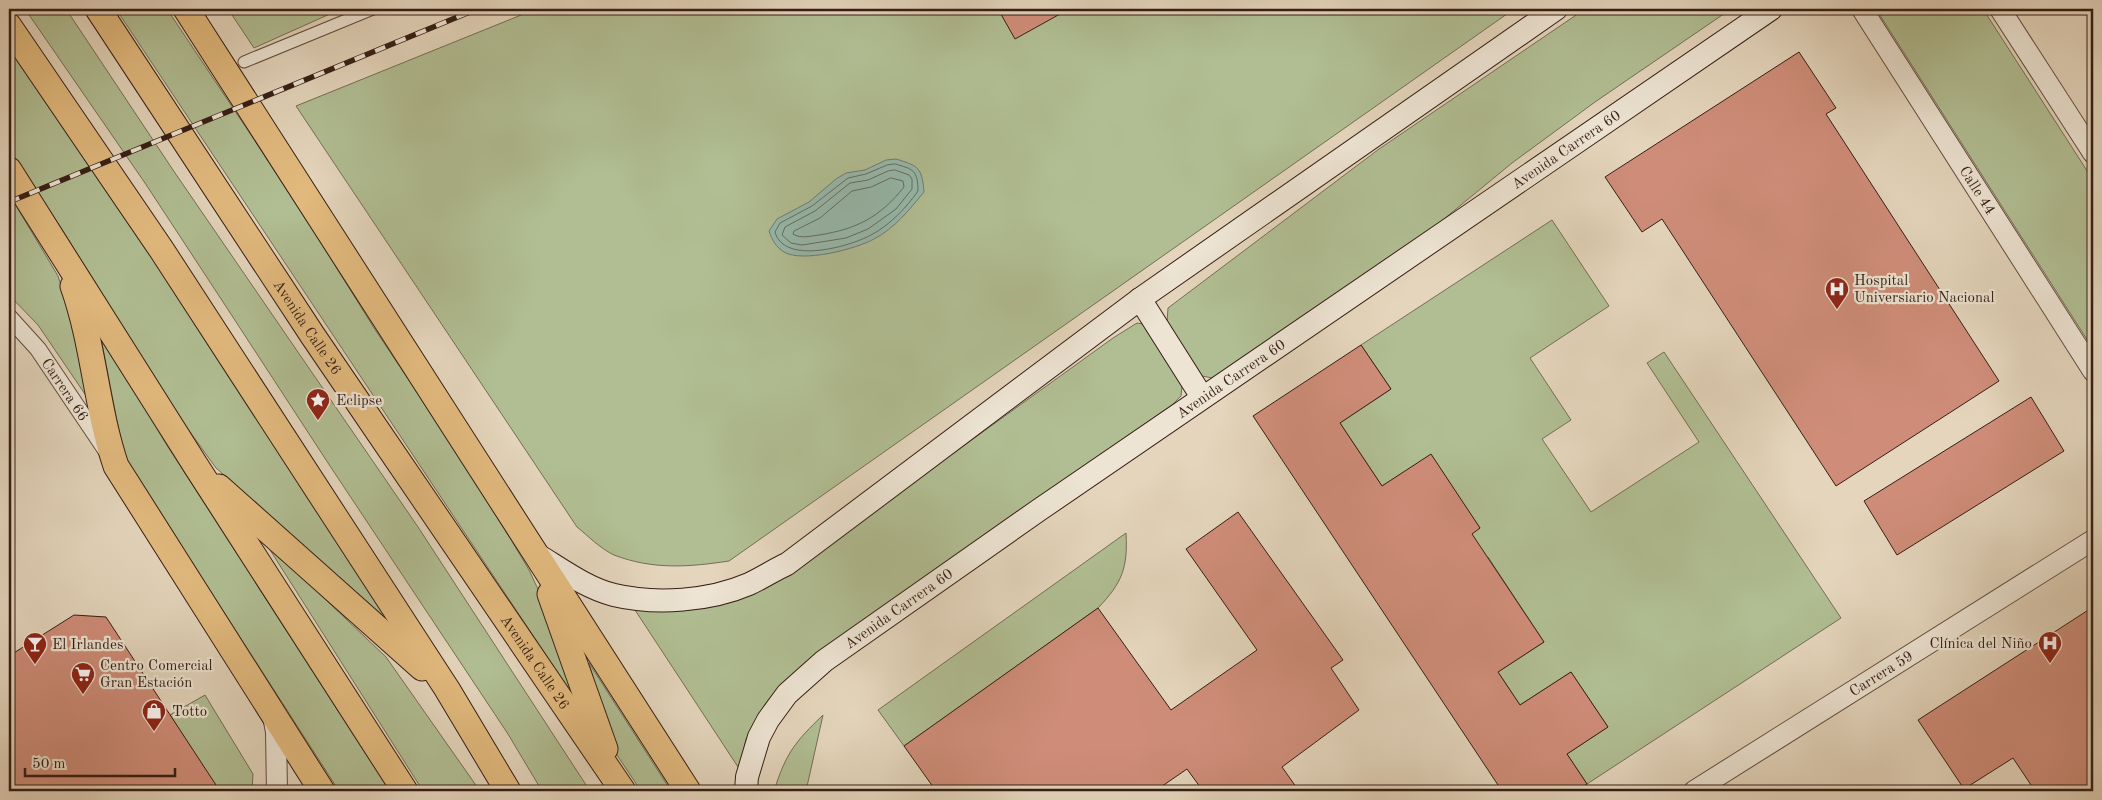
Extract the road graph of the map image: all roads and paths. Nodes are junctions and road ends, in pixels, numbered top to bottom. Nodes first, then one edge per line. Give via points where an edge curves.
1 (98, 9) edge
2 (186, 9) edge
3 (373, 9) edge
4 (1556, 9) edge
5 (1770, 9) edge
6 (1862, 9) edge
7 (2000, 9) edge
8 (9, 26) edge
9 (244, 62) dead end
10 (2093, 153) edge
11 (9, 170) edge
12 (61, 251) junction
13 (1140, 299) junction
14 (9, 317) edge
15 (2093, 371) edge
16 (1202, 397) junction
17 (116, 466) junction
18 (196, 466) junction
19 (2093, 540) edge
20 (536, 554) junction
21 (447, 689) junction
22 (273, 714) junction
23 (619, 786) edge
24 (277, 791) edge
25 (322, 791) edge
26 (405, 791) edge
27 (508, 791) edge
28 (688, 791) edge
29 (746, 791) edge
30 (1694, 791) edge

1 - 23 main road, Avenida Calle 26 via 313,336
2 - 20 main road
3 - 9 street
4 - 13 main road
5 - 16 main road, Avenida Carrera 60
6 - 15 street, Calle 44
7 - 10 street
8 - 21 main road via 161,249
11 - 12 main road
12 - 17 main road via 81,310 103,423
12 - 18 main road
13 - 16 main road
13 - 20 main road via 786,564 748,584 683,601 649,601 614,595 594,587
14 - 17 street, Carrera 66 via 38,349
16 - 29 main road, Avenida Carrera 60 via 824,661 787,694 768,720 759,737
17 - 22 main road
18 - 21 main road
18 - 26 main road
19 - 30 street, Carrera 59
20 - 23 main road
20 - 28 main road
21 - 27 main road
22 - 24 street
22 - 25 main road

